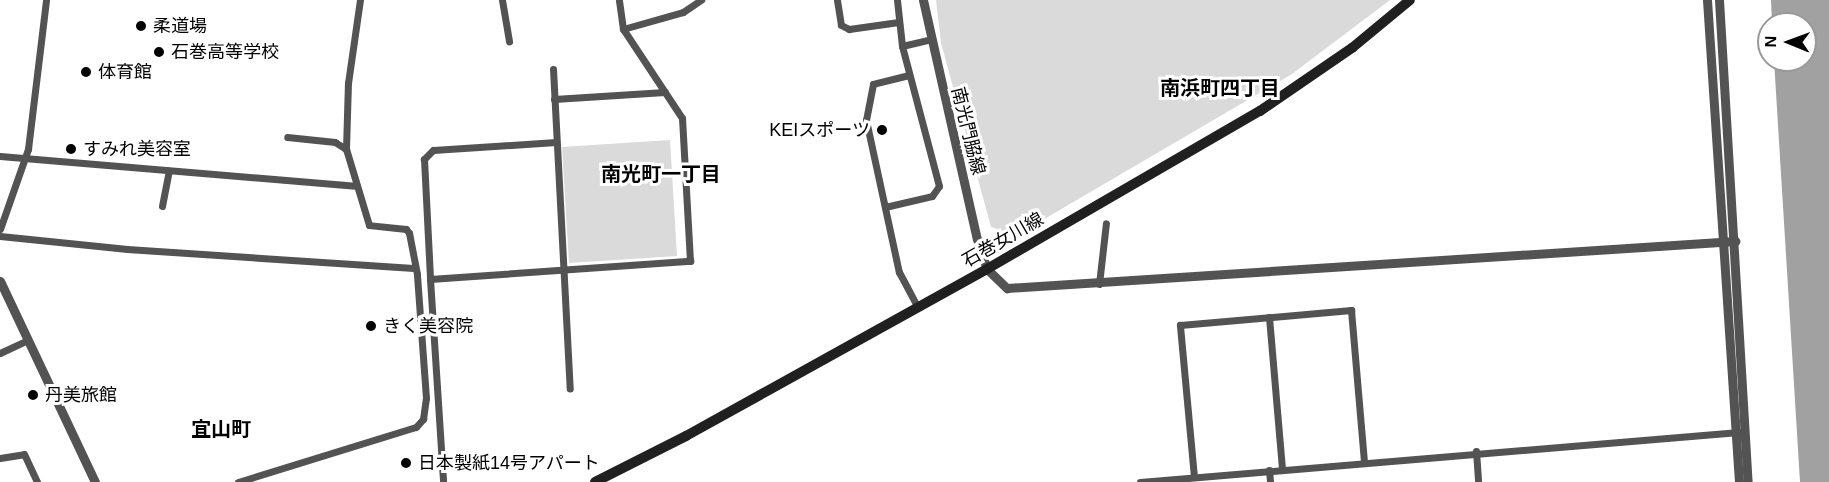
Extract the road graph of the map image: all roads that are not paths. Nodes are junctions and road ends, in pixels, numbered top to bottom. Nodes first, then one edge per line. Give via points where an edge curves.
1 (46, 0) edge
2 (360, 0) edge
3 (502, 0) edge
4 (619, 0) edge
5 (701, 0) edge
6 (837, 0) edge
7 (897, 0) edge
8 (923, 0) edge
9 (1410, 0) edge
10 (1707, 0) edge
11 (1719, 0) edge
12 (899, 21) junction
13 (623, 29) junction
14 (509, 40) dead end
15 (929, 40) junction
16 (902, 46) junction
17 (553, 69) dead end
18 (909, 75) junction
19 (665, 92) junction
20 (554, 99) junction
21 (287, 137) dead end
22 (556, 142) junction
23 (346, 149) junction
24 (0, 156) edge
25 (26, 159) junction
26 (168, 171) junction
27 (356, 186) junction
28 (162, 206) dead end
29 (885, 207) junction
30 (1106, 223) dead end
31 (0, 229) edge
32 (0, 236) edge
33 (1735, 241) junction
34 (1723, 242) junction
35 (413, 268) junction
36 (987, 269) junction
37 (564, 271) junction
38 (430, 279) junction
39 (0, 280) edge
40 (1099, 284) junction
41 (918, 307) junction
42 (1269, 317) junction
43 (28, 340) junction
44 (0, 354) edge
45 (570, 389) dead end
46 (426, 398) junction
47 (437, 398) junction
48 (1740, 431) junction
49 (1476, 451) junction
50 (0, 458) edge
51 (1364, 461) junction
52 (1282, 469) junction
53 (1269, 470) junction
54 (1194, 477) junction
55 (37, 482) edge
56 (95, 482) edge
57 (238, 482) edge
58 (443, 482) edge
59 (595, 482) edge
60 (1140, 482) edge
61 (1270, 482) edge
62 (1478, 482) edge
63 (1739, 482) edge
64 (1748, 482) edge

1 - 25 street
2 - 23 street via 348,83
3 - 14 street
4 - 13 street
5 - 13 street via 683,12
6 - 12 street via 842,25 849,29
7 - 12 street
8 - 15 street, 南光門脇線
9 - 36 main road, 石巻女川線 via 1352,48 1260,111
10 - 34 street
11 - 33 street
12 - 16 street
13 - 19 street
15 - 16 street
15 - 36 street, 南光門脇線
16 - 18 street
17 - 20 street
18 - 29 street via 873,84 866,120
18 - 29 street via 939,186 932,196
19 - 20 street
19 - 37 street via 682,118 690,261
20 - 22 street
21 - 23 street via 335,142
22 - 37 street
22 - 38 street via 433,150 424,159
23 - 27 street
24 - 25 street
25 - 26 street
25 - 31 street
26 - 27 street
26 - 28 street
27 - 35 street via 369,225 406,228
29 - 41 street via 899,272
30 - 40 street
32 - 35 street
33 - 34 street
33 - 48 street
34 - 40 street
34 - 48 street
35 - 46 street
36 - 40 street via 999,285 1014,290
36 - 41 main road, 石巻女川線
37 - 38 street
37 - 45 street
38 - 47 street
39 - 43 street
41 - 59 main road, 石巻女川線
42 - 51 street via 1351,310
42 - 52 street
42 - 54 street via 1180,325
43 - 44 street
43 - 56 street
46 - 47 street
46 - 57 street via 423,419 416,427
47 - 58 street
48 - 49 street
48 - 63 street
48 - 64 street
49 - 51 street
49 - 62 street
50 - 55 street via 24,454
51 - 52 street
52 - 53 street
53 - 54 street
53 - 61 street
54 - 60 street

